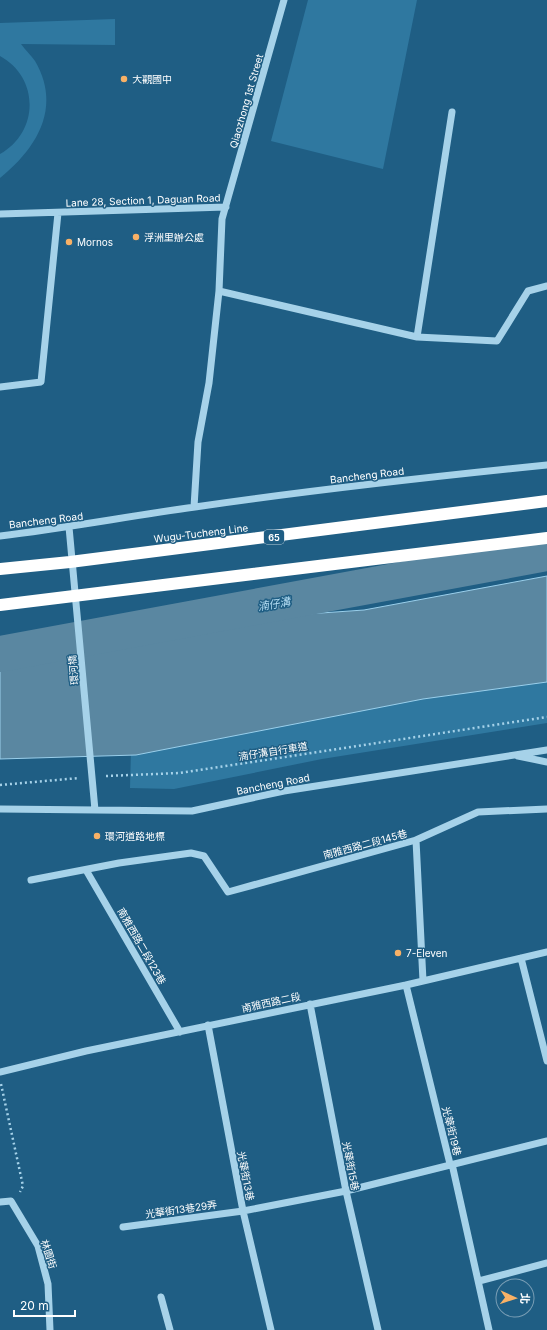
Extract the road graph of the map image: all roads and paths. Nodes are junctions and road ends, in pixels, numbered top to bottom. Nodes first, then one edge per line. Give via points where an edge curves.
1 (284, 0) edge
2 (452, 112) dead end
3 (226, 207) junction
4 (58, 213) junction
5 (0, 214) edge
6 (547, 286) edge
7 (220, 291) junction
8 (417, 337) junction
9 (0, 387) edge
10 (547, 465) edge
11 (547, 501) edge
12 (194, 507) junction
13 (69, 527) junction
14 (0, 536) edge
15 (547, 538) edge
16 (0, 569) edge
17 (0, 605) edge
18 (547, 717) edge
19 (547, 750) edge
20 (514, 755) junction
21 (547, 762) edge
22 (93, 777) junction
23 (0, 785) edge
24 (0, 809) edge
25 (547, 809) edge
26 (95, 810) junction
27 (416, 840) junction
28 (86, 870) junction
29 (31, 880) dead end
30 (547, 952) edge
31 (521, 958) junction
32 (423, 981) junction
33 (406, 985) junction
34 (310, 1004) junction
35 (208, 1025) junction
36 (180, 1032) junction
37 (547, 1061) edge
38 (0, 1072) edge
39 (0, 1080) edge
40 (547, 1141) edge
41 (450, 1164) junction
42 (346, 1191) junction
43 (0, 1202) edge
44 (13, 1204) junction
45 (243, 1211) junction
46 (123, 1227) dead end
47 (547, 1264) edge
48 (479, 1281) junction
49 (161, 1297) dead end
50 (50, 1330) edge
51 (170, 1330) edge
52 (271, 1330) edge
53 (378, 1330) edge
54 (489, 1330) edge

1 - 3 street, Qiaozhong 1st Street
2 - 8 street
3 - 4 street, Lane 28, Section 1, Daguan Road
3 - 7 street, Lane 28, Section 1, Daguan Road via 222,219
4 - 5 street, Lane 28, Section 1, Daguan Road
4 - 9 street via 41,382
6 - 8 street via 528,291 497,341
7 - 8 street
7 - 12 street, Lane 28, Section 1, Daguan Road via 209,383 198,442
10 - 12 street, Bancheng Road via 394,481
11 - 16 highway, Wugu-Tucheng Line / 65
12 - 13 street, Bancheng Road
13 - 14 street, Bancheng Road
13 - 22 street, 環河橋
15 - 17 highway
18 - 22 path, 湳仔溝自行車道 via 180,773
19 - 20 street, Bancheng Road
20 - 21 street
20 - 26 street, Bancheng Road via 284,791 192,810
22 - 23 path, 湳仔溝自行車道
22 - 26 street, 環河橋
24 - 26 street, Bancheng Road
25 - 27 street via 478,812
27 - 28 street, 南雅西路二段145巷 via 228,892 204,856 191,853
27 - 32 street, 南雅西路二段145巷
28 - 29 street
28 - 36 street, 南雅西路二段123巷
30 - 31 street, 南雅西路二段
31 - 32 street, 南雅西路二段
31 - 37 street
32 - 33 street, 南雅西路二段
33 - 34 street, 南雅西路二段
33 - 41 street, 光華街19巷
34 - 35 street, 南雅西路二段
34 - 42 street, 光華街15巷
35 - 36 street, 南雅西路二段
35 - 45 street, 光華街13巷
36 - 38 street, 南雅西路二段
39 - 44 path via 23,1186
40 - 41 street, 光華街13巷29弄
41 - 42 street, 光華街13巷29弄
41 - 48 street, 光華街19巷
42 - 45 street, 光華街13巷29弄
42 - 53 street, 光華街15巷
43 - 44 street via 11,1201
44 - 50 street, 林園街 via 38,1246 48,1284
45 - 46 street, 光華街13巷29弄
45 - 52 street, 光華街13巷
47 - 48 street
48 - 54 street, 光華街19巷
49 - 51 street

